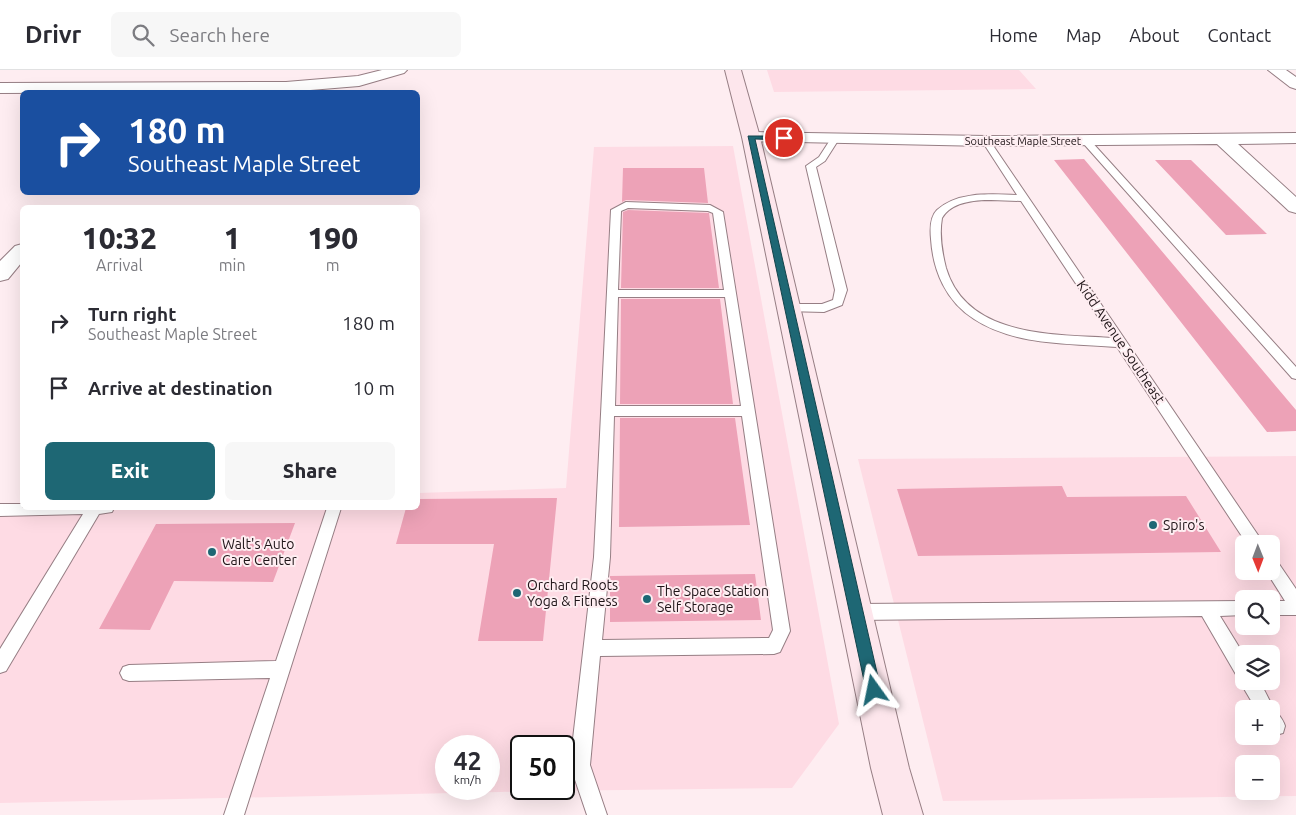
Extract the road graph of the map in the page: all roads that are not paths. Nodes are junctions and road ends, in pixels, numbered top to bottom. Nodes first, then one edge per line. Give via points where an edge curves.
1 (57, 70) edge
2 (399, 70) edge
3 (733, 70) edge
4 (1276, 70) edge
5 (1296, 84) edge
6 (0, 88) edge
7 (37, 88) junction
8 (751, 137) junction
9 (1296, 138) edge
10 (834, 139) junction
11 (1086, 140) junction
12 (1223, 140) junction
13 (986, 141) junction
14 (1024, 198) junction
15 (1296, 207) edge
16 (20, 252) edge
17 (0, 274) edge
18 (731, 293) junction
19 (613, 294) junction
20 (789, 308) junction
21 (1122, 343) junction
22 (1296, 375) edge
23 (608, 411) junction
24 (748, 411) junction
25 (0, 510) edge
26 (20, 510) edge
27 (94, 510) edge
28 (333, 510) edge
29 (1250, 535) edge
30 (1280, 579) edge
31 (1296, 603) edge
32 (1206, 608) junction
33 (1235, 608) edge
34 (1280, 608) edge
35 (1296, 608) edge
36 (856, 612) junction
37 (593, 648) junction
38 (1235, 657) edge
39 (0, 664) edge
40 (281, 669) junction
41 (129, 673) dead end
42 (234, 815) edge
43 (597, 815) edge
44 (903, 815) edge

1 - 7 street
2 - 7 street via 359,81 286,87
3 - 8 main road
4 - 5 street
6 - 7 street
8 - 10 street, Southeast Maple Street
8 - 20 main road
9 - 12 street, Southeast Maple Street
10 - 13 street, Southeast Maple Street
10 - 20 lane via 822,159 811,166 841,290 838,302 824,308
11 - 12 street, Southeast Maple Street
11 - 13 street, Southeast Maple Street
11 - 22 lane
12 - 15 street
13 - 14 lane, Kidd Avenue Southeast
14 - 21 lane, Kidd Avenue Southeast
14 - 21 lane via 967,199 938,214 934,224 945,278 964,306 1004,330
16 - 17 street
18 - 19 lane
18 - 19 lane via 718,212 710,208 626,205 616,210
18 - 24 lane
19 - 23 lane
20 - 36 main road
21 - 29 lane, Kidd Avenue Southeast
23 - 24 lane
23 - 37 lane via 602,557
24 - 37 lane via 782,632 774,646
25 - 26 lane
27 - 39 lane
28 - 40 lane
30 - 31 lane
32 - 33 lane
32 - 36 lane
32 - 38 lane
34 - 35 lane
36 - 44 main road
37 - 43 lane via 580,765
40 - 41 lane
40 - 42 lane

